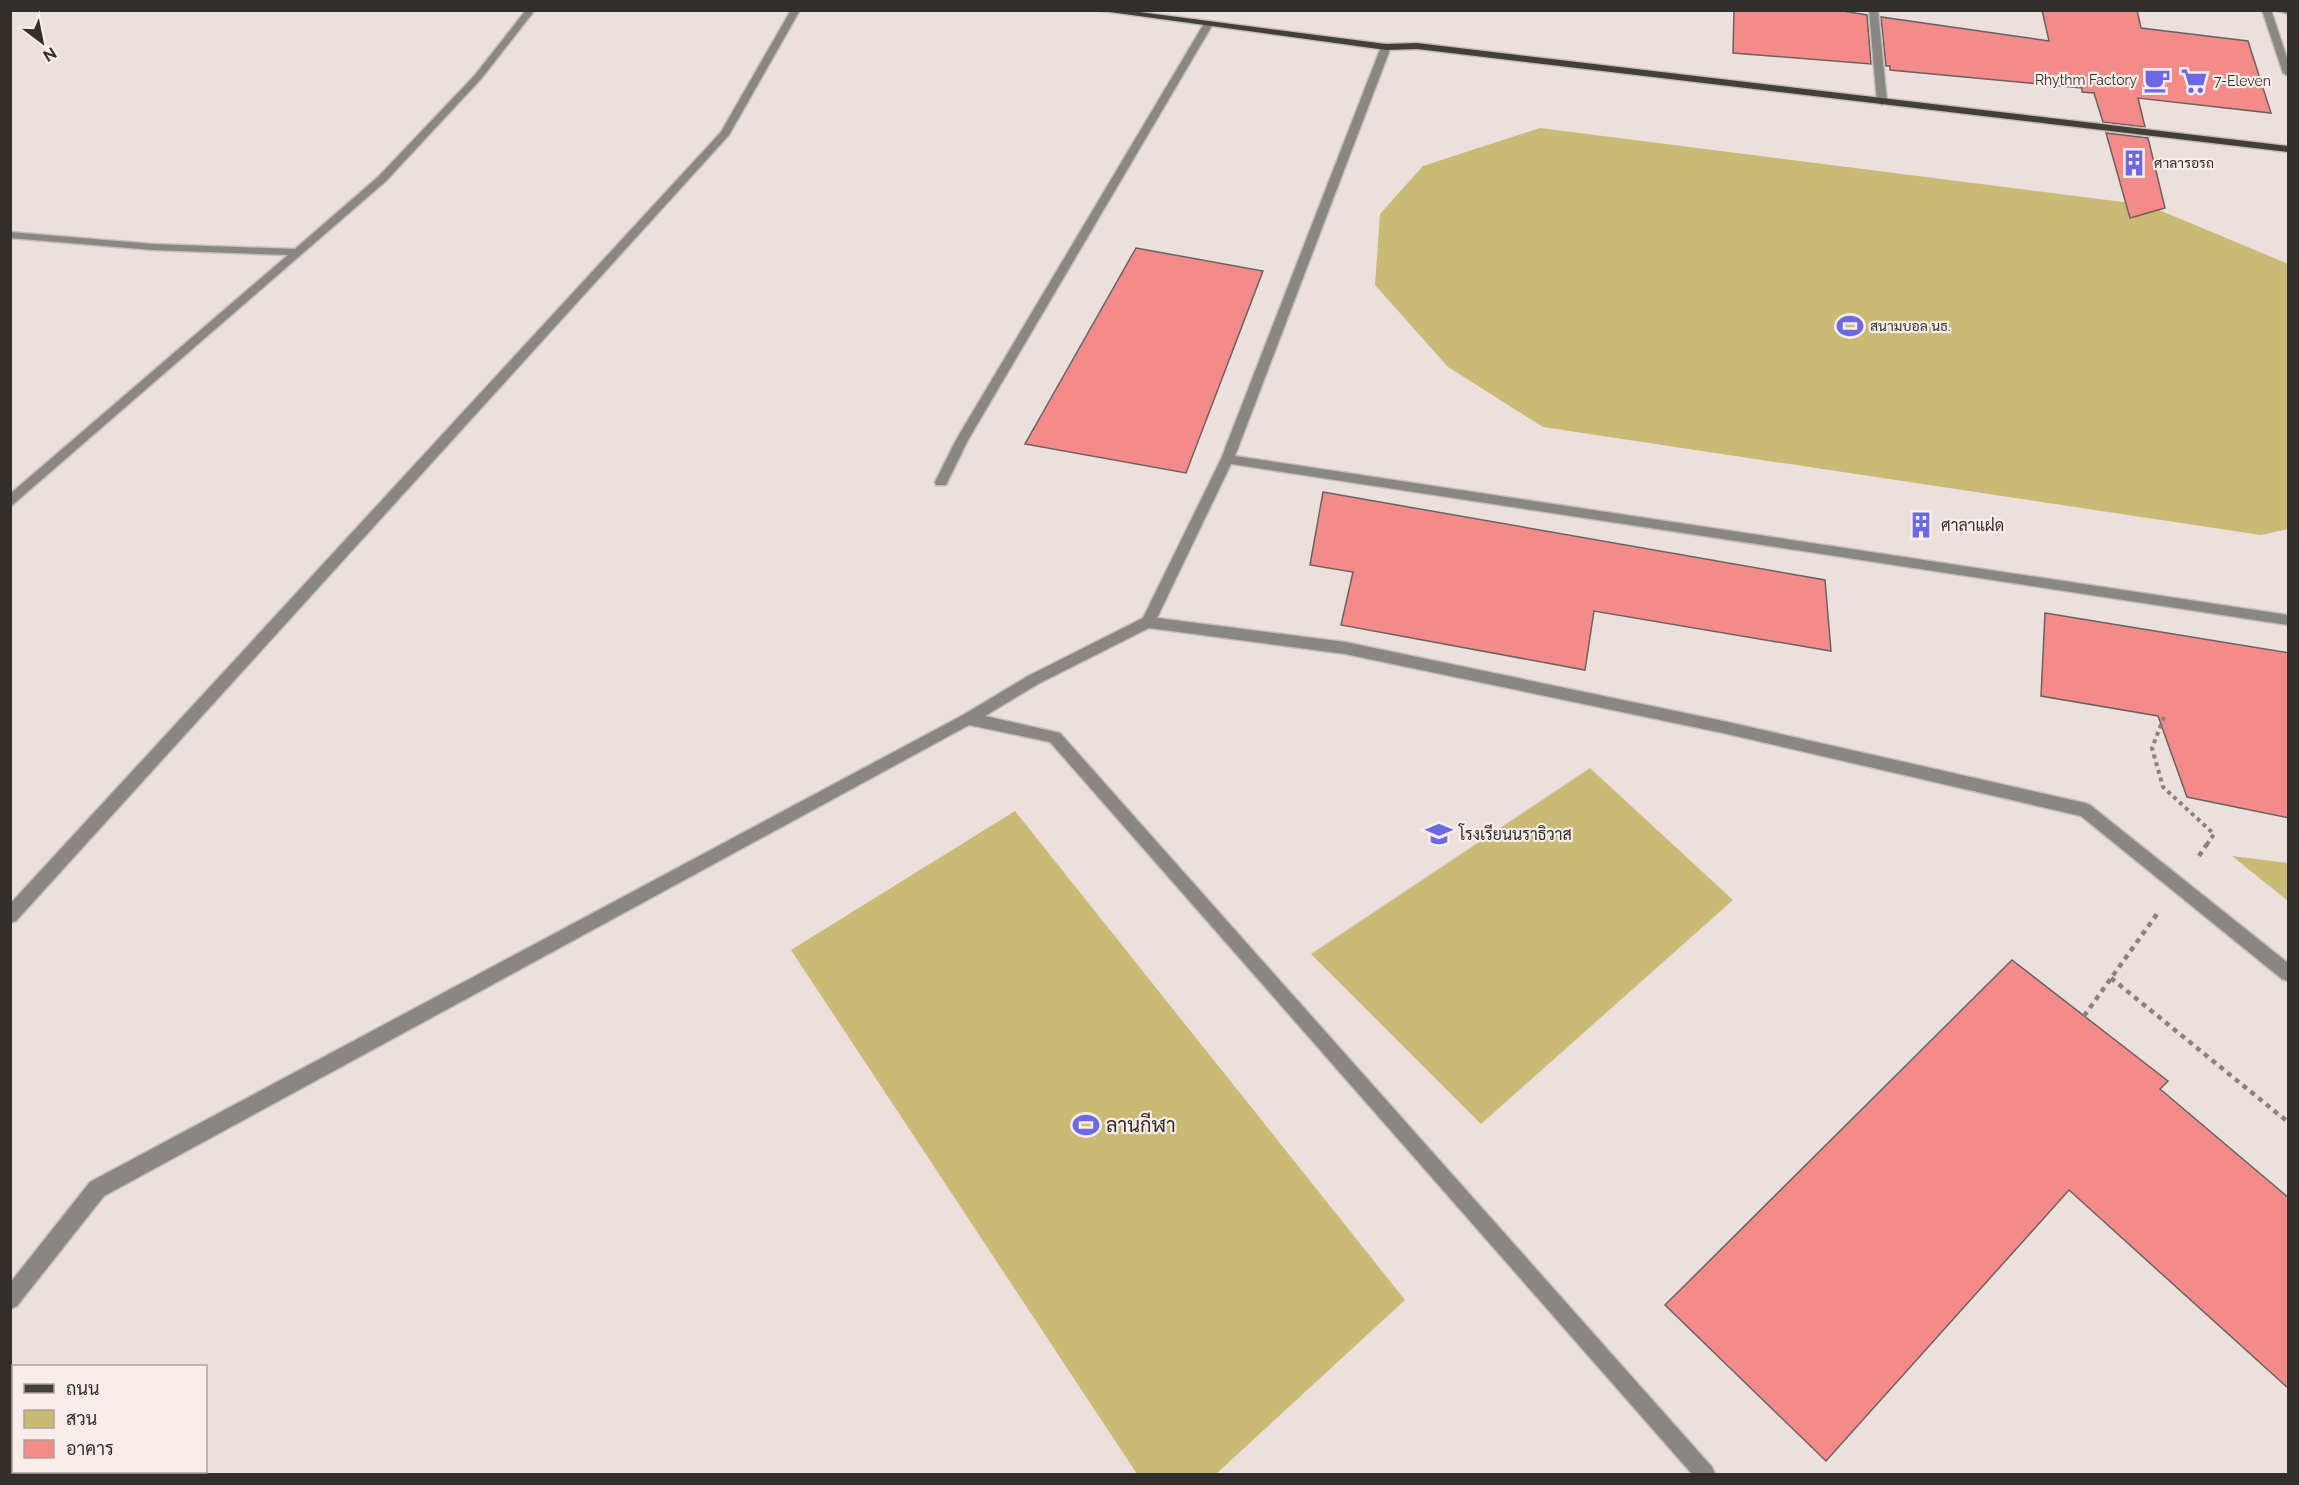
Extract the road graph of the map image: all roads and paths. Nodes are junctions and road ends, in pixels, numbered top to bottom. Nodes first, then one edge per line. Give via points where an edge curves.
1 (531, 10) edge
2 (796, 10) edge
3 (1099, 10) edge
4 (1873, 10) edge
5 (2266, 10) edge
6 (2279, 10) edge
7 (2289, 11) edge
8 (1208, 24) junction
9 (1386, 47) junction
10 (2289, 73) edge
11 (1882, 102) junction
12 (2289, 149) edge
13 (10, 235) edge
14 (298, 252) junction
15 (1227, 459) junction
16 (941, 482) dead end
17 (10, 502) edge
18 (2289, 620) edge
19 (1148, 622) junction
20 (968, 719) junction
21 (10, 916) edge
22 (2289, 973) edge
23 (2111, 978) dead end
24 (2289, 1122) edge
25 (10, 1299) edge
26 (1705, 1474) edge

1 - 14 street via 478,77 382,179
2 - 21 street via 725,133
3 - 8 main road
4 - 11 street
5 - 10 street
6 - 7 street
8 - 9 main road
8 - 16 street
9 - 11 main road via 1417,46
9 - 15 street
11 - 12 main road
13 - 14 street via 153,247
14 - 17 street
15 - 18 street
15 - 19 street
19 - 20 street via 1033,680
19 - 22 street via 1345,648 1723,727 2085,810
20 - 25 street via 97,1189
20 - 26 street via 1055,736
23 - 24 path

